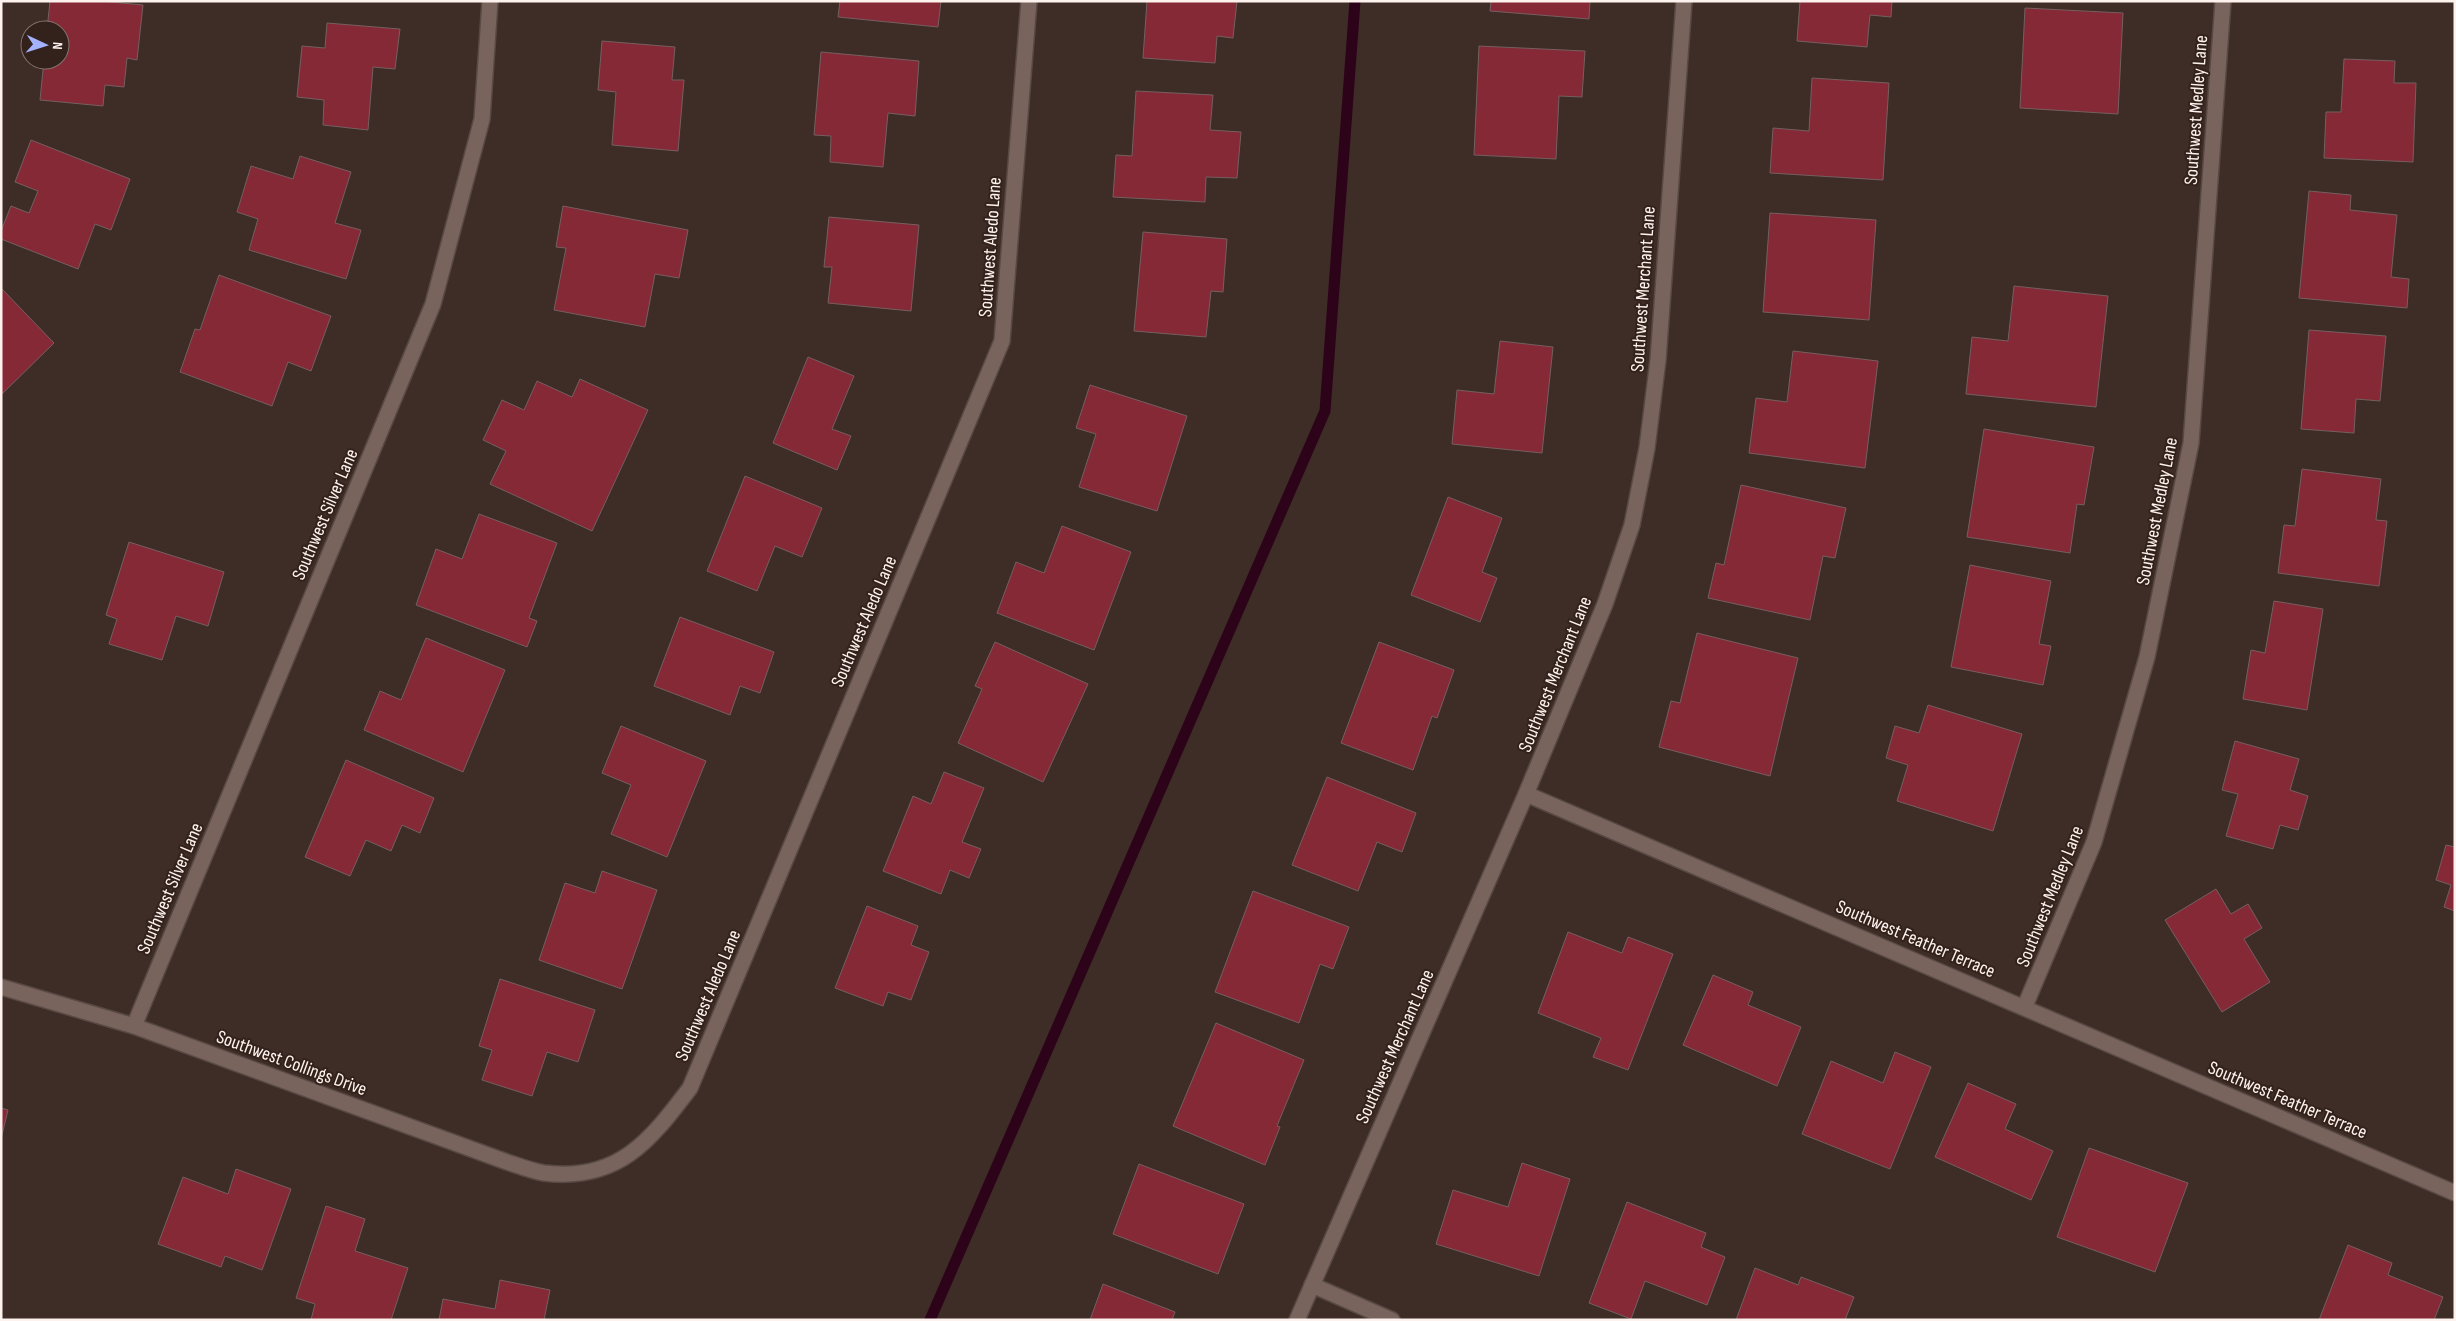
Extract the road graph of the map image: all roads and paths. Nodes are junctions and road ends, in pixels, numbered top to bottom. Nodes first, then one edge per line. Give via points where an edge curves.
1 (490, 1) edge
2 (1028, 1) edge
3 (1684, 1) edge
4 (2223, 1) edge
5 (1526, 794) junction
6 (1, 987) edge
7 (2025, 1006) junction
8 (134, 1026) junction
9 (568, 1175) joint
10 (2455, 1193) edge
11 (1312, 1285) junction
12 (1297, 1320) edge
13 (1392, 1320) edge

1 - 8 street, Southwest Silver Lane via 482,120 433,304
2 - 9 street, Southwest Aledo Lane via 1002,340 690,1088 645,1143 623,1160
3 - 5 street, Southwest Merchant Lane via 1658,360 1632,525 1605,604
4 - 7 street, Southwest Medley Lane via 2191,443 2147,657 2096,832
5 - 7 street, Southwest Feather Terrace
5 - 11 street, Southwest Merchant Lane
6 - 8 street, Southwest Collings Drive
7 - 10 street, Southwest Feather Terrace
8 - 9 street, Southwest Collings Drive via 507,1162 542,1173
11 - 12 street, Southwest Merchant Lane
11 - 13 street

